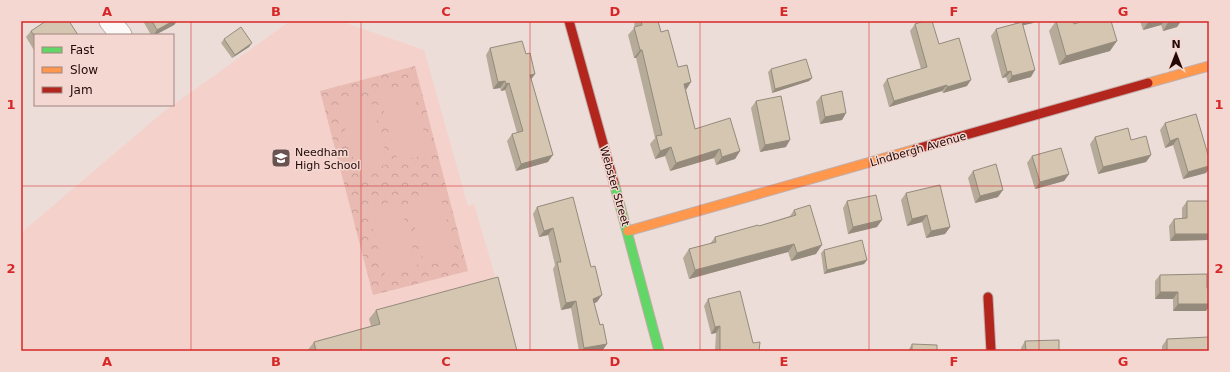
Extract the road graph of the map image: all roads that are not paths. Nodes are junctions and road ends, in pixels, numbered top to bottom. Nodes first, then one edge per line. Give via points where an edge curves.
1 (110, 21) edge
2 (568, 21) edge
3 (119, 34) edge
4 (1209, 66) edge
5 (628, 231) junction
6 (988, 296) dead end
7 (659, 351) edge
8 (991, 351) edge

1 - 3 street
2 - 5 street, Webster Street
4 - 5 street, Lindbergh Avenue
5 - 7 street, Webster Street
6 - 8 street

